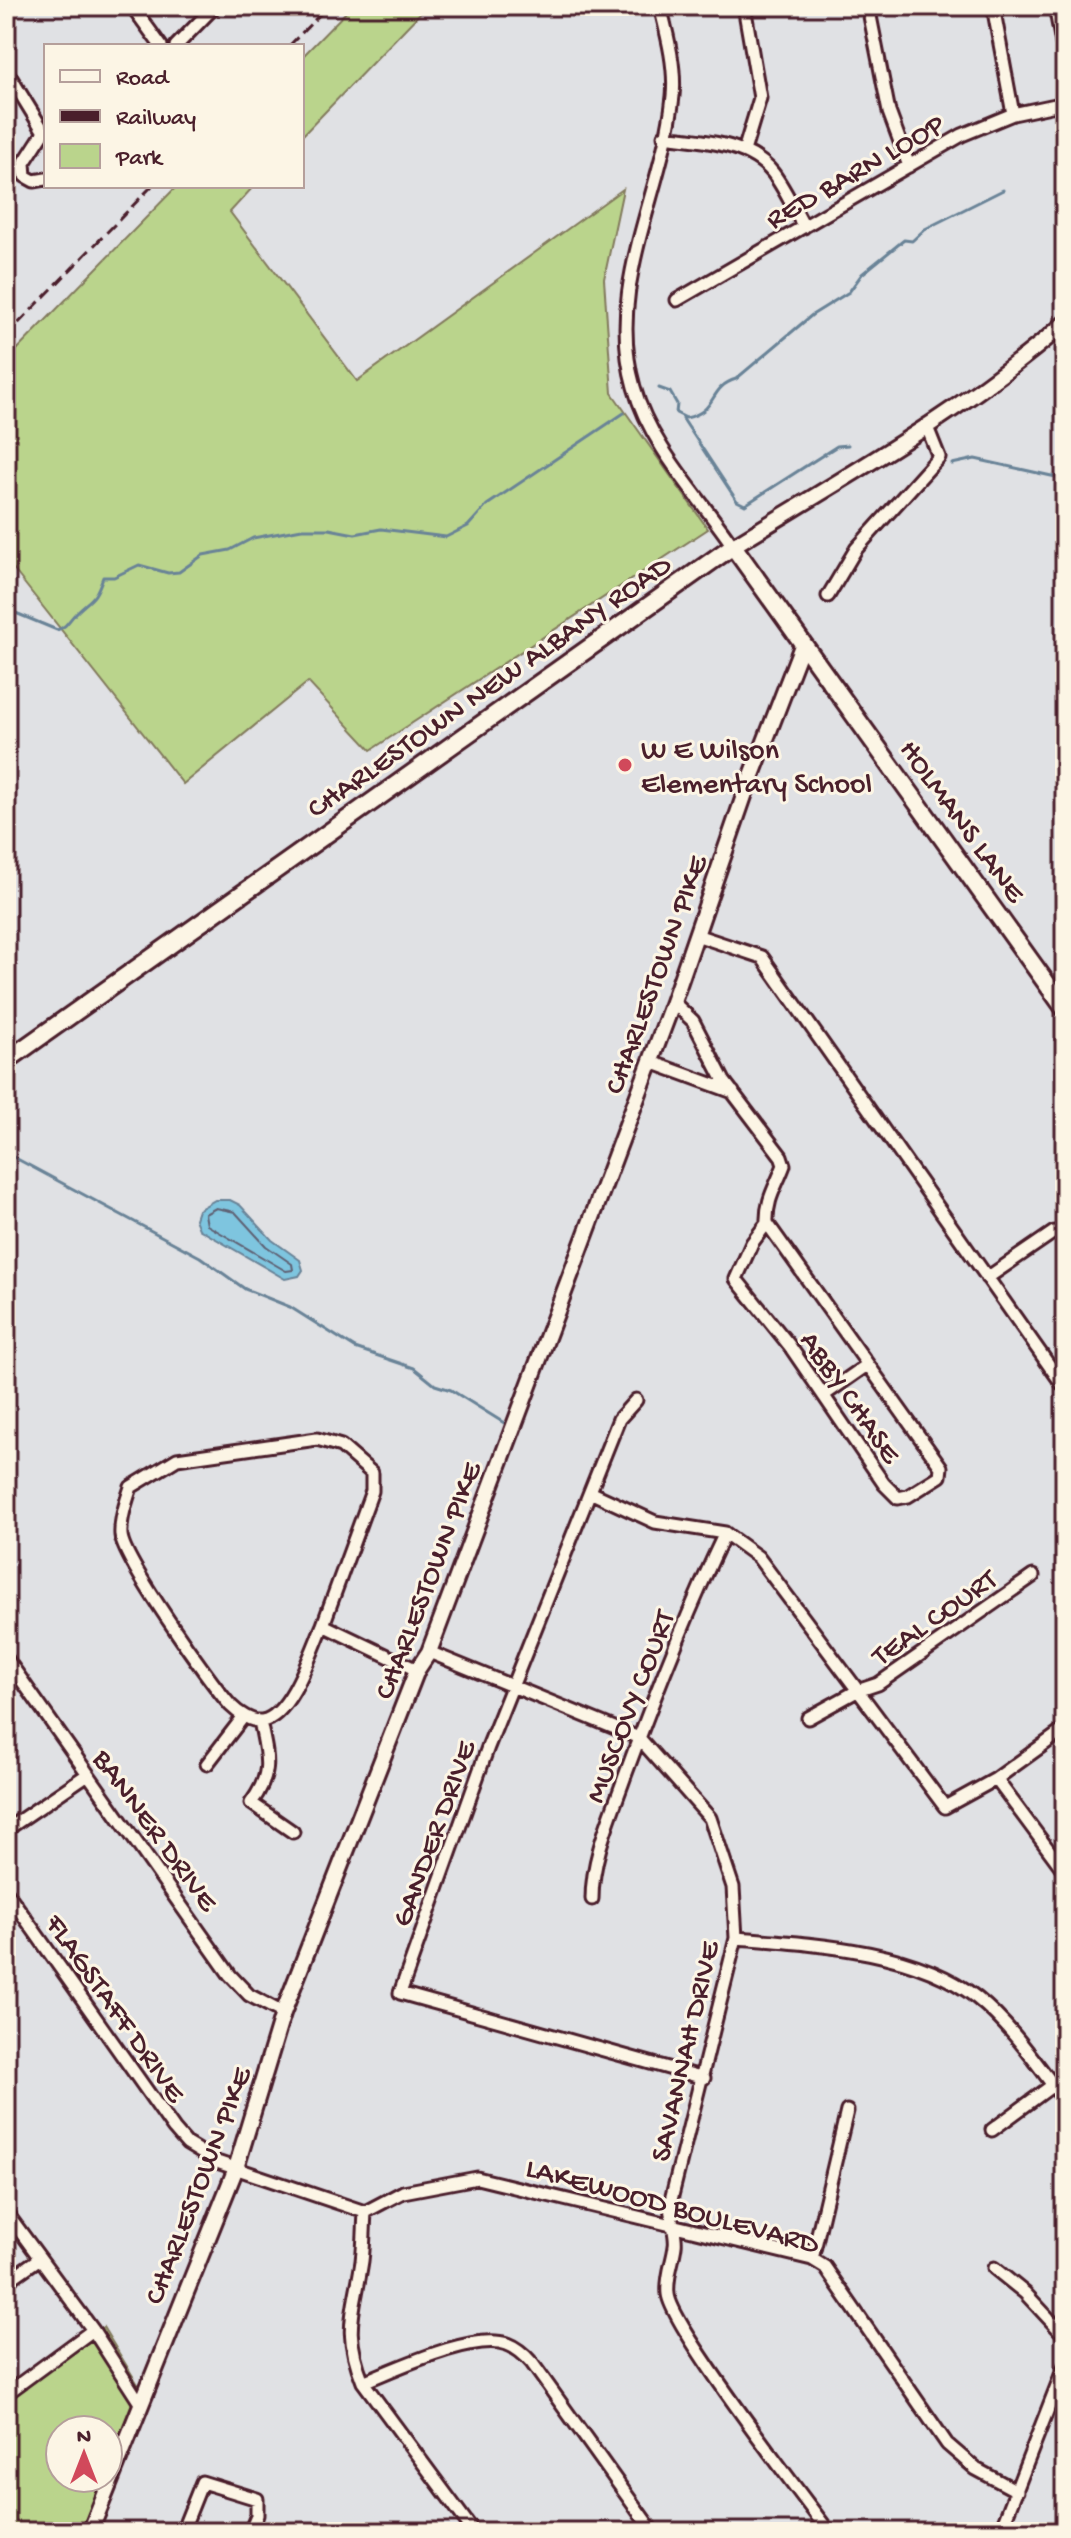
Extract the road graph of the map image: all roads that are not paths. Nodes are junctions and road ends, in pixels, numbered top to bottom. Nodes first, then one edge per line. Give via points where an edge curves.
1 (132, 6) edge
2 (215, 6) edge
3 (660, 6) edge
4 (744, 6) edge
5 (868, 6) edge
6 (993, 6) edge
7 (1055, 6) edge
8 (160, 44) edge
9 (178, 44) edge
10 (1065, 59) edge
11 (6, 70) edge
12 (1065, 103) edge
13 (1013, 114) junction
14 (44, 132) edge
15 (44, 132) edge
16 (664, 136) junction
17 (744, 151) junction
18 (909, 166) junction
19 (44, 179) edge
20 (804, 227) junction
21 (677, 300) dead end
22 (1065, 323) edge
23 (927, 427) junction
24 (733, 546) junction
25 (828, 596) dead end
26 (803, 643) junction
27 (696, 935) junction
28 (673, 1002) junction
29 (1065, 1009) edge
30 (6, 1061) edge
31 (651, 1062) junction
32 (733, 1092) junction
33 (767, 1223) junction
34 (1054, 1232) dead end
35 (987, 1278) junction
36 (867, 1365) junction
37 (1065, 1388) edge
38 (824, 1395) junction
39 (636, 1400) dead end
40 (590, 1492) junction
41 (725, 1533) junction
42 (1033, 1576) dead end
43 (323, 1625) junction
44 (429, 1652) junction
45 (6, 1658) edge
46 (417, 1670) junction
47 (513, 1687) junction
48 (857, 1691) junction
49 (244, 1716) junction
50 (808, 1718) dead end
51 (260, 1721) junction
52 (1065, 1729) edge
53 (639, 1738) junction
54 (207, 1764) dead end
55 (88, 1774) junction
56 (996, 1779) junction
57 (6, 1830) edge
58 (293, 1832) dead end
59 (1065, 1872) edge
60 (6, 1891) edge
61 (592, 1899) dead end
62 (736, 1938) junction
63 (283, 2013) junction
64 (704, 2078) junction
65 (1053, 2085) junction
66 (1065, 2101) edge
67 (847, 2111) dead end
68 (992, 2130) dead end
69 (236, 2168) junction
70 (6, 2212) edge
71 (365, 2212) junction
72 (670, 2226) junction
73 (40, 2258) junction
74 (812, 2259) junction
75 (994, 2268) dead end
76 (6, 2282) edge
77 (93, 2330) junction
78 (1065, 2336) edge
79 (1065, 2365) edge
80 (363, 2382) junction
81 (6, 2394) edge
82 (140, 2403) junction
83 (1017, 2491) junction
84 (90, 2532) edge
85 (182, 2532) edge
86 (250, 2532) edge
87 (474, 2532) edge
88 (653, 2532) edge
89 (829, 2532) edge
90 (1000, 2532) edge

1 - 8 street
2 - 9 street
3 - 16 street via 673,94
4 - 17 street via 760,98
5 - 18 street via 894,134
6 - 13 street
7 - 10 street
11 - 14 street
12 - 13 street, RED BARN LOOP
13 - 18 street, RED BARN LOOP via 962,135
15 - 19 street via 24,163 25,176
16 - 17 street
16 - 24 street via 624,306 633,386 651,428
17 - 20 street via 773,173
18 - 20 street, RED BARN LOOP
20 - 21 street, RED BARN LOOP
22 - 23 street, CHARLESTOWN NEW ALBANY ROAD via 1011,369
23 - 24 street, CHARLESTOWN NEW ALBANY ROAD
23 - 25 street via 939,457 856,549
24 - 26 main road, HOLMANS LANE
24 - 30 main road, CHARLESTOWN NEW ALBANY ROAD
26 - 27 street, CHARLESTOWN PIKE
26 - 29 main road, HOLMANS LANE
27 - 28 street, CHARLESTOWN PIKE
27 - 35 street via 762,957
28 - 31 street, CHARLESTOWN PIKE
28 - 32 street, ABBY CHASE via 693,1021
31 - 32 street
31 - 44 street, CHARLESTOWN PIKE
32 - 33 street, ABBY CHASE via 784,1165 771,1187
33 - 36 street, ABBY CHASE
33 - 38 street, ABBY CHASE via 744,1256 736,1279
34 - 35 street
35 - 37 street
36 - 38 street
36 - 38 street, ABBY CHASE via 929,1448 941,1467 940,1476 898,1498
39 - 40 street, GANDER DRIVE via 619,1419
40 - 41 street via 655,1522
40 - 47 street, GANDER DRIVE
41 - 48 street via 766,1566
41 - 53 street, MUSCOVY COURT
42 - 48 street, TEAL COURT via 878,1684
43 - 46 street
43 - 49 street via 372,1491 372,1473 341,1446 317,1439 177,1459 131,1487 121,1536 128,1559 178,1635
43 - 51 street via 295,1689 275,1716
44 - 46 street, CHARLESTOWN PIKE
44 - 47 street, SAVANNAH DRIVE
45 - 55 street, BANNER DRIVE
46 - 63 street, CHARLESTOWN PIKE
47 - 53 street, SAVANNAH DRIVE
47 - 64 street, GANDER DRIVE via 400,1993
48 - 50 street, TEAL COURT
48 - 56 street via 945,1807
49 - 51 street
49 - 54 street
51 - 58 street via 267,1773 251,1803
52 - 56 street
53 - 61 street, MUSCOVY COURT via 592,1873
53 - 62 street, SAVANNAH DRIVE via 710,1818 733,1887
55 - 57 street
55 - 63 street, BANNER DRIVE via 230,1975 249,1995
56 - 59 street
60 - 69 street, FLAGSTAFF DRIVE via 174,2129 203,2156
62 - 64 street, SAVANNAH DRIVE
62 - 65 street via 847,1950 941,1975 977,1998
63 - 69 street, CHARLESTOWN PIKE
64 - 72 street, SAVANNAH DRIVE via 670,2204
65 - 66 street
65 - 68 street
67 - 74 street
69 - 71 street
69 - 82 street, CHARLESTOWN PIKE
70 - 73 street
71 - 72 street, LAKEWOOD BOULEVARD via 403,2192 477,2178
71 - 80 street via 349,2322
72 - 74 street, LAKEWOOD BOULEVARD
72 - 89 street, SAVANNAH DRIVE via 676,2243 668,2294 672,2309
73 - 76 street
73 - 77 street
74 - 83 street, LAKEWOOD BOULEVARD via 825,2267 947,2444 976,2469
75 - 78 street
77 - 81 street
77 - 82 street
79 - 83 street
80 - 87 street
80 - 88 street via 486,2342 519,2350
82 - 84 street, CHARLESTOWN PIKE
83 - 90 street
85 - 86 street via 202,2482 257,2499

